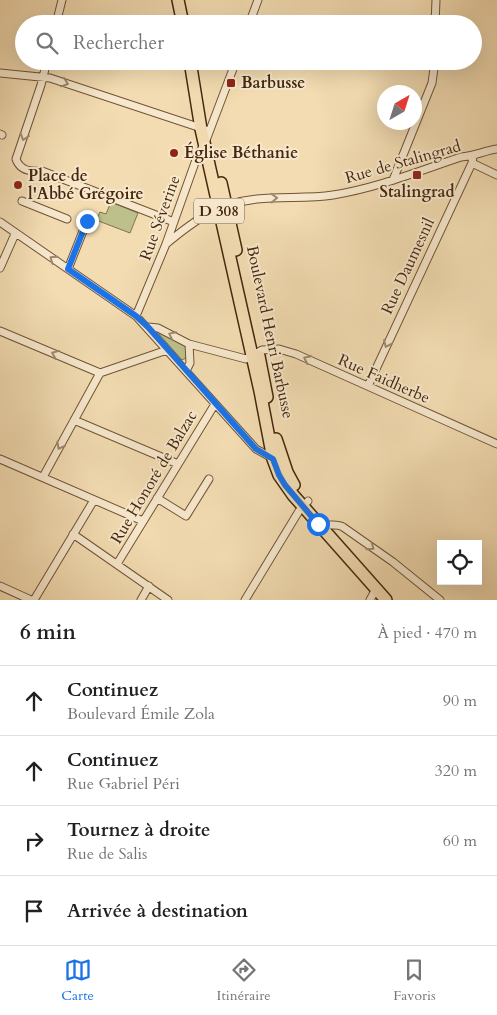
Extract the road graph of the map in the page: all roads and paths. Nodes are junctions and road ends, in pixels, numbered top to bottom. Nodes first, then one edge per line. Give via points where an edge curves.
1 (62, 0) edge
2 (178, 0) edge
3 (258, 0) edge
4 (436, 0) edge
5 (58, 15) edge
6 (180, 15) edge
7 (252, 15) edge
8 (435, 15) edge
9 (45, 70) edge
10 (192, 70) edge
11 (232, 70) edge
12 (434, 70) edge
13 (0, 73) edge
14 (44, 77) junction
15 (205, 129) junction
16 (205, 143) junction
17 (497, 149) edge
18 (472, 160) junction
19 (497, 175) edge
20 (393, 180) junction
21 (22, 201) dead end
22 (222, 207) junction
23 (67, 219) dead end
24 (87, 221) dead end
25 (0, 222) edge
26 (174, 222) junction
27 (15, 234) junction
28 (166, 244) junction
29 (0, 268) edge
30 (68, 269) junction
31 (136, 316) junction
32 (148, 327) junction
33 (0, 331) edge
34 (189, 344) junction
35 (167, 350) junction
36 (255, 354) junction
37 (186, 371) junction
38 (100, 373) junction
39 (368, 386) junction
40 (215, 404) junction
41 (74, 420) junction
42 (497, 444) edge
43 (278, 460) junction
44 (1, 462) edge
45 (178, 464) junction
46 (43, 477) junction
47 (209, 480) dead end
48 (157, 498) junction
49 (94, 500) junction
50 (305, 504) junction
51 (143, 521) junction
52 (324, 525) junction
53 (73, 534) junction
54 (117, 564) junction
55 (0, 586) edge
56 (149, 586) junction
57 (376, 589) junction
58 (32, 600) edge
59 (141, 600) edge
60 (168, 600) edge
61 (245, 600) edge
62 (370, 600) edge
63 (386, 600) edge
64 (393, 600) edge
65 (440, 600) edge

1 - 5 street
2 - 6 main road
3 - 7 street
4 - 8 street
9 - 14 street
10 - 15 main road, Boulevard Henri Barbusse / D 308
11 - 15 street
12 - 20 street via 432,83
13 - 14 street
14 -> 15 street
14 -> 26 street via 16,159 19,166 34,172 42,171
15 - 16 main road, Boulevard Henri Barbusse / D 308
15 - 22 main road, Boulevard Henri Barbusse / D 308
16 - 22 main road, Boulevard Henri Barbusse / D 308
16 - 26 street, Rue Séverine
17 - 18 street, Rue de Stalingrad via 476,153
18 - 19 street
18 - 20 street, Rue de Stalingrad via 461,158
18 -> 39 street, Rue Daumesnil
22 -> 20 street, Rue de Stalingrad via 256,199 333,195
21 - 23 street
22 - 28 street, Rue de Stalingrad via 193,221
22 - 36 main road, Boulevard Henri Barbusse / D 308
24 - 30 street
25 - 27 street
26 - 28 street, Rue Séverine
27 - 29 street
30 -> 27 street
28 - 31 street, Rue Séverine
30 - 31 street
31 - 32 street
34 -> 32 street, Rue Faidherbe via 158,328
32 - 35 street
38 -> 33 street
34 - 36 street, Rue Faidherbe via 246,359
34 - 37 street via 190,363
35 - 37 street
35 - 38 street
39 -> 36 street, Rue Faidherbe via 279,349
36 - 43 main road, Boulevard Henri Barbusse / D 308 via 262,399
37 - 40 street
38 - 41 street
39 - 42 street, Rue Faidherbe
40 - 43 street via 256,449
40 - 45 street, Rue Honoré de Balzac
41 - 45 street
41 -> 46 street
43 - 50 main road, D 308 via 279,475
44 - 46 street
45 - 48 street, Rue Honoré de Balzac
46 - 49 street
47 - 48 street via 186,516
48 - 51 street, Rue Honoré de Balzac
49 - 51 street
49 - 53 street
50 - 52 main road, D 308
50 - 61 street
51 - 54 street, Rue Honoré de Balzac
52 - 57 main road, D 308
52 - 64 main road, D 308
52 -> 65 street via 343,527
53 - 54 street
53 - 58 street
54 - 56 street
55 - 58 street
56 - 59 street
56 - 60 street
57 - 62 street
57 - 63 main road, D 308

